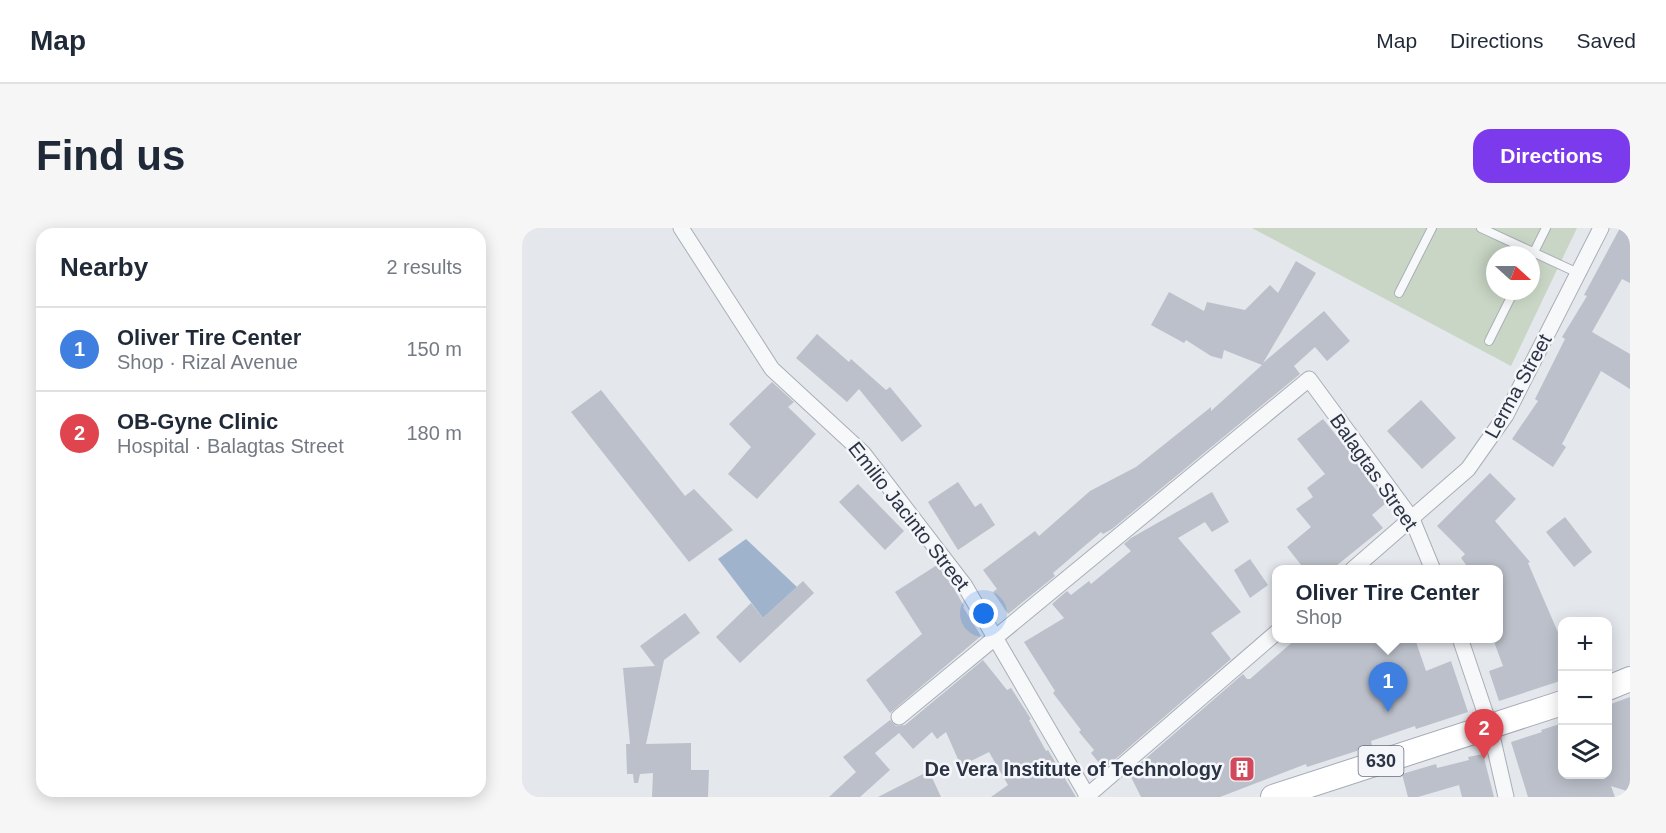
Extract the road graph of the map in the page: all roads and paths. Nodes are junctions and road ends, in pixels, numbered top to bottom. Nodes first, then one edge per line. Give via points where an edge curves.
1 (681, 228) edge
2 (1432, 228) edge
3 (1481, 228) edge
4 (1546, 228) edge
5 (1601, 228) edge
6 (1514, 246) edge
7 (1537, 246) edge
8 (1540, 259) edge
9 (1578, 273) junction
10 (1399, 293) dead end
11 (1509, 300) edge
12 (1489, 340) dead end
13 (1412, 519) junction
14 (1358, 565) edge
15 (1431, 565) edge
16 (1272, 636) edge
17 (994, 638) junction
18 (1461, 643) edge
19 (1630, 679) edge
20 (1612, 686) edge
21 (1558, 705) edge
22 (899, 717) dead end
23 (1490, 727) junction
24 (1087, 797) edge
25 (1273, 797) edge
26 (1506, 797) edge

1 - 17 street, Emilio Jacinto Street via 772,369 863,453 965,586
2 - 10 lane
3 - 6 lane
4 - 7 lane
5 - 9 street, Lerma Street
8 - 9 lane
9 - 13 street, Lerma Street via 1506,415 1468,469
11 - 12 lane
13 - 14 street, Lerma Street
13 - 15 street, Balagtas Street
13 - 17 street, Balagtas Street via 1309,379
16 - 24 street
17 - 22 street
17 - 24 street, Emilio Jacinto Street
18 - 23 street
19 - 20 main road
21 - 23 main road, 630
23 - 25 main road, 630
23 - 26 street

